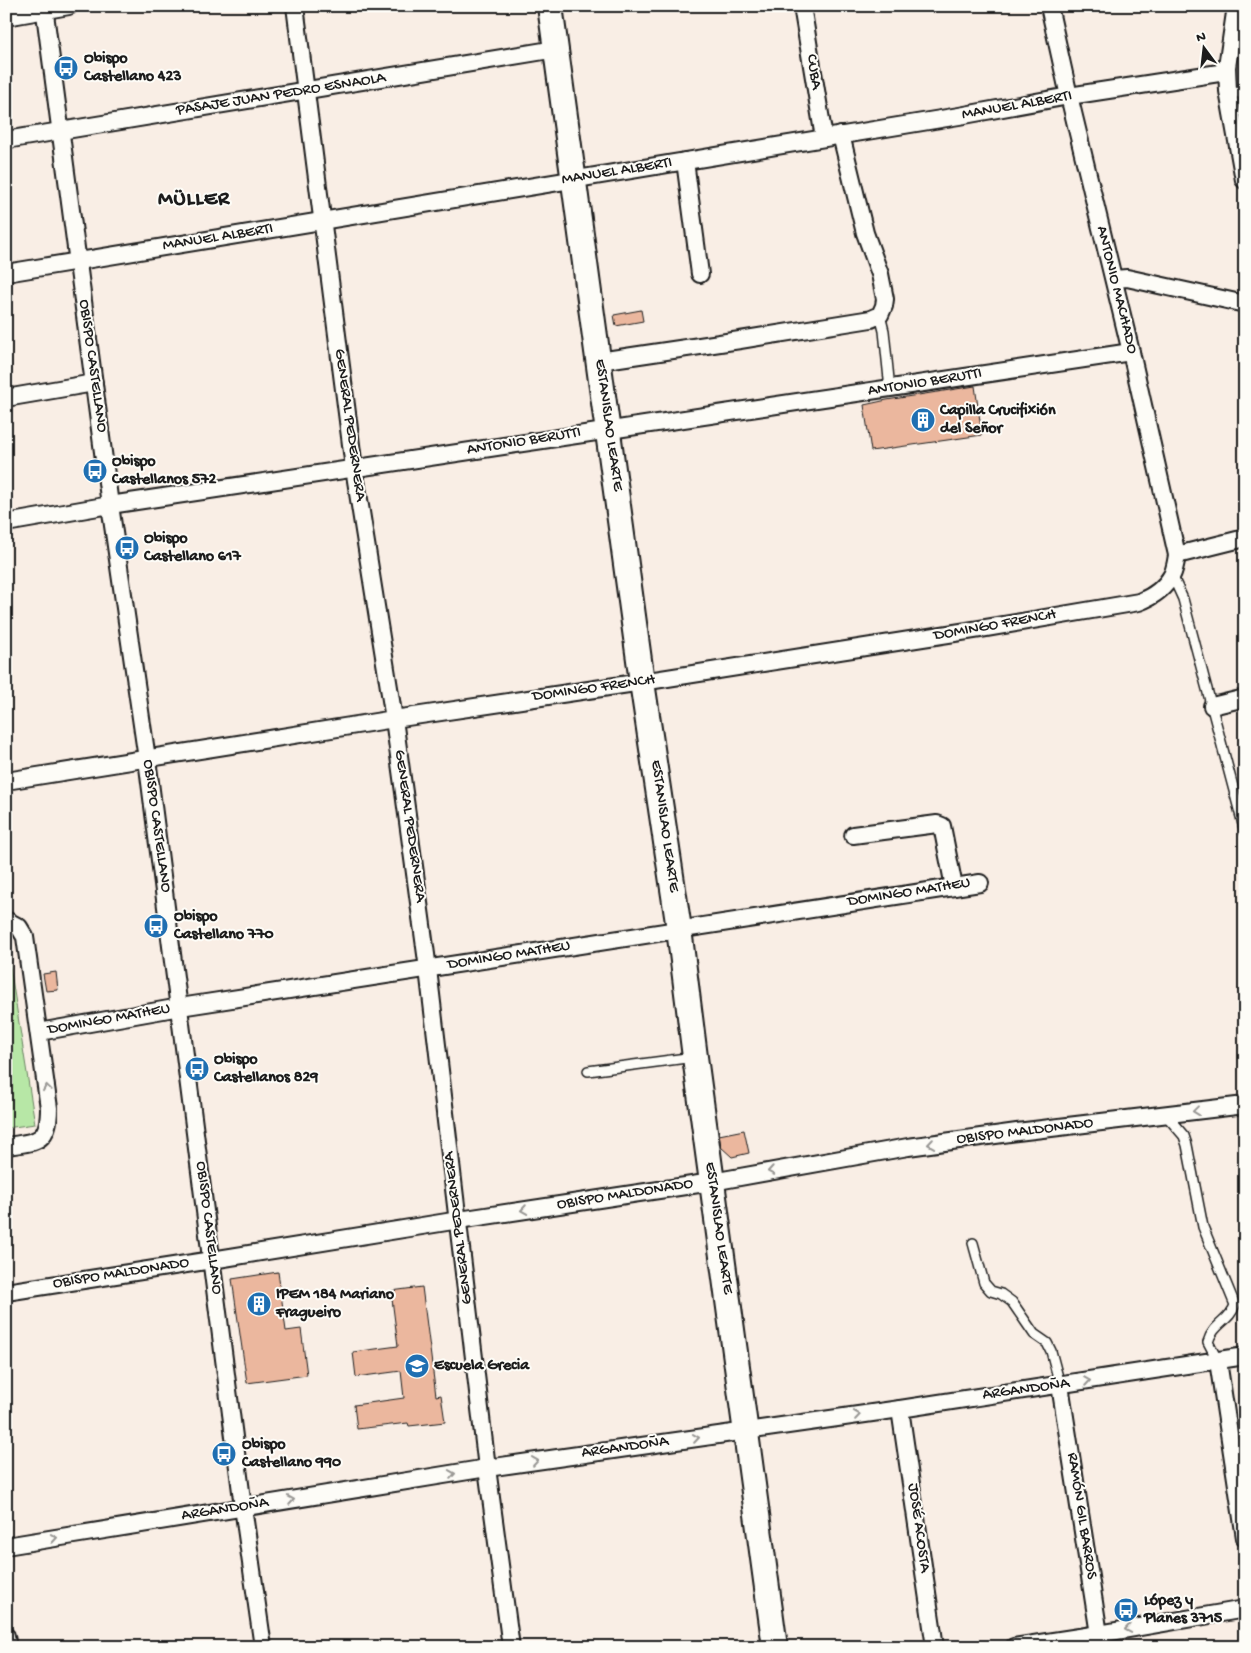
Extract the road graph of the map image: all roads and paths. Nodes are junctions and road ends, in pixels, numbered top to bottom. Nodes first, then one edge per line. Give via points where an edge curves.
1 (69, 6) edge
2 (295, 6) edge
3 (550, 6) edge
4 (802, 6) edge
5 (1049, 6) edge
6 (1236, 6) edge
7 (44, 8) edge
8 (6, 17) edge
9 (556, 49) junction
10 (1227, 67) junction
11 (306, 90) junction
12 (1228, 91) junction
13 (1245, 94) edge
14 (1069, 96) junction
15 (61, 131) junction
16 (841, 135) junction
17 (824, 138) junction
18 (6, 140) edge
19 (685, 161) junction
20 (574, 180) junction
21 (1244, 180) edge
22 (323, 221) junction
23 (78, 261) junction
24 (6, 273) edge
25 (700, 274) dead end
26 (1114, 279) junction
27 (1244, 302) edge
28 (880, 315) junction
29 (1131, 352) junction
30 (599, 361) junction
31 (94, 383) junction
32 (890, 389) junction
33 (6, 398) edge
34 (608, 430) junction
35 (354, 468) junction
36 (110, 505) junction
37 (6, 523) edge
38 (1245, 538) edge
39 (1177, 555) junction
40 (1172, 575) junction
41 (642, 682) junction
42 (1245, 698) edge
43 (1212, 706) junction
44 (394, 719) junction
45 (147, 759) junction
46 (6, 781) edge
47 (1245, 832) edge
48 (853, 835) dead end
49 (980, 883) dead end
50 (954, 886) junction
51 (7, 920) edge
52 (679, 929) junction
53 (428, 969) junction
54 (180, 1007) junction
55 (39, 1032) junction
56 (695, 1057) junction
57 (588, 1071) dead end
58 (1245, 1105) edge
59 (1165, 1114) junction
60 (6, 1146) edge
61 (712, 1182) junction
62 (459, 1220) junction
63 (973, 1243) dead end
64 (212, 1260) junction
65 (6, 1292) edge
66 (1245, 1356) edge
67 (1218, 1361) junction
68 (1060, 1385) junction
69 (900, 1409) junction
70 (746, 1431) junction
71 (487, 1468) junction
72 (243, 1507) junction
73 (1245, 1538) edge
74 (6, 1546) edge
75 (1245, 1609) edge
76 (6, 1636) edge
77 (1100, 1640) edge
78 (8, 1647) edge
79 (263, 1647) edge
80 (511, 1647) edge
81 (775, 1647) edge
82 (935, 1647) edge
83 (1014, 1647) edge

1 - 7 street
2 - 11 street, GENERAL PEDERNERA
3 - 9 street, ESTANISLAO LEARTE
4 - 17 street, CUBA
5 - 14 street, ANTONIO MACHADO
6 - 10 street
7 - 8 street
7 - 15 street, OBISPO CASTELLANO
9 - 11 street, PASAJE JUAN PEDRO ESNAOLA
9 - 20 street, ESTANISLAO LEARTE
10 - 12 street
10 - 14 street, MANUEL ALBERTI via 1219,73
11 - 15 street, PASAJE JUAN PEDRO ESNAOLA
11 - 22 street, GENERAL PEDERNERA
12 - 13 lane
12 - 21 street
14 - 16 street, MANUEL ALBERTI
14 - 26 street, ANTONIO MACHADO
15 - 18 street, PASAJE JUAN PEDRO ESNAOLA
15 - 23 street, OBISPO CASTELLANO
16 - 17 street, MANUEL ALBERTI
16 - 28 street via 865,233 880,274 885,299
17 - 19 street, MANUEL ALBERTI
19 - 20 street, MANUEL ALBERTI
19 - 25 street
20 - 22 street, MANUEL ALBERTI
20 - 30 street, ESTANISLAO LEARTE
22 - 23 street, MANUEL ALBERTI
22 - 35 street, GENERAL PEDERNERA
23 - 24 street, MANUEL ALBERTI
23 - 31 street, OBISPO CASTELLANO
26 - 27 street via 1128,278
26 - 29 street, ANTONIO MACHADO
28 - 30 street
28 - 32 lane
29 - 32 street, ANTONIO BERUTTI
29 - 39 street, ANTONIO MACHADO
30 - 34 street, ESTANISLAO LEARTE
31 - 33 street
31 - 36 street, OBISPO CASTELLANO
32 - 34 street, ANTONIO BERUTTI
34 - 35 street, ANTONIO BERUTTI
34 - 41 street, ESTANISLAO LEARTE
35 - 36 street, ANTONIO BERUTTI
35 - 44 street, GENERAL PEDERNERA
36 - 37 street, ANTONIO BERUTTI
36 - 45 street, OBISPO CASTELLANO
38 - 39 street
39 - 40 street, ANTONIO MACHADO
40 - 41 street, DOMINGO FRENCH via 1158,592 1139,602
40 - 43 lane via 1184,599
41 - 44 street, DOMINGO FRENCH
41 - 52 street, ESTANISLAO LEARTE
42 - 43 street
43 - 47 lane
44 - 45 street, DOMINGO FRENCH
44 - 53 street, GENERAL PEDERNERA
45 - 46 street, DOMINGO FRENCH
45 - 54 street, OBISPO CASTELLANO
48 - 50 street via 942,826
49 - 50 street, DOMINGO MATHEU
50 - 52 street, DOMINGO MATHEU
51 - 55 street via 19,926 25,937
52 - 53 street, DOMINGO MATHEU
52 - 56 street, ESTANISLAO LEARTE
53 - 54 street, DOMINGO MATHEU
53 - 62 street, GENERAL PEDERNERA
54 - 55 street, DOMINGO MATHEU
54 - 64 street, OBISPO CASTELLANO
60 -> 55 street via 34,1142 44,1135 49,1123
56 - 57 lane
56 - 61 street, ESTANISLAO LEARTE
58 -> 59 street, OBISPO MALDONADO
59 -> 61 street, OBISPO MALDONADO via 908,1147
59 - 67 lane via 1188,1145 1203,1227 1235,1305 1233,1312 1211,1334 1208,1342
61 -> 62 street, OBISPO MALDONADO
61 - 70 street, ESTANISLAO LEARTE
62 - 64 street, OBISPO MALDONADO
62 - 71 street, GENERAL PEDERNERA
63 - 68 lane via 984,1283 990,1291 1012,1302 1034,1334 1047,1343
64 - 65 street, OBISPO MALDONADO
64 - 72 street, OBISPO CASTELLANO
66 - 67 street, ARGANDOÑA
68 -> 67 street, ARGANDOÑA
67 - 73 street
68 - 69 street, ARGANDOÑA
68 - 77 street, RAMÓN GIL BARROS
70 -> 69 street, ARGANDOÑA
69 - 82 street, JOSÉ ACOSTA
71 -> 70 street, ARGANDOÑA
70 - 81 street, ESTANISLAO LEARTE
72 -> 71 street, ARGANDOÑA
71 - 80 street, GENERAL PEDERNERA
74 -> 72 street, ARGANDOÑA
72 - 79 street, OBISPO CASTELLANO
75 -> 77 street
76 - 78 street
77 - 83 street

